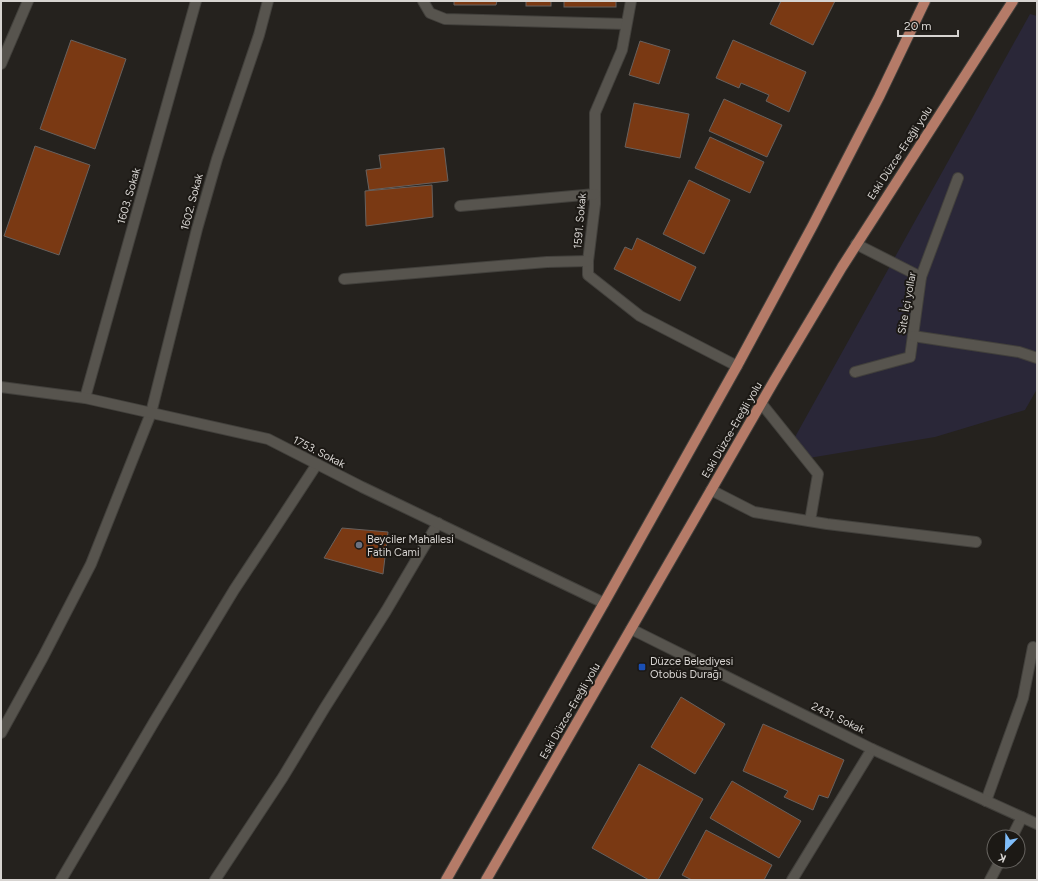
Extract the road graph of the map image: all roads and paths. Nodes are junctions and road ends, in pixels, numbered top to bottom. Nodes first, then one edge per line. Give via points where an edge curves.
1 (28, 1) edge
2 (196, 1) edge
3 (268, 1) edge
4 (423, 1) edge
5 (630, 1) edge
6 (925, 1) edge
7 (1012, 1) edge
8 (626, 24) junction
9 (1, 64) edge
10 (958, 178) dead end
11 (595, 194) junction
12 (460, 206) dead end
13 (856, 244) junction
14 (588, 261) junction
15 (921, 277) junction
16 (344, 279) dead end
17 (913, 336) junction
18 (1037, 358) edge
19 (737, 366) junction
20 (855, 372) dead end
21 (1, 387) edge
22 (85, 398) junction
23 (761, 403) junction
24 (151, 413) junction
25 (317, 464) junction
26 (711, 490) junction
27 (810, 521) junction
28 (438, 523) junction
29 (976, 542) dead end
30 (604, 602) junction
31 (631, 629) junction
32 (1033, 647) dead end
33 (1, 733) edge
34 (872, 749) junction
35 (986, 801) junction
36 (1022, 817) junction
37 (1037, 824) edge
38 (1016, 829) edge
39 (996, 869) edge
40 (61, 880) edge
41 (215, 880) edge
42 (446, 880) edge
43 (486, 880) edge
44 (792, 880) edge
45 (990, 880) edge

1 - 9 street
2 - 22 street, 1603. Sokak
3 - 24 street, 1602. Sokak via 195,236
4 - 8 street via 430,13 445,19
5 - 8 street, 1591. Sokak
6 - 19 main road via 876,104
7 - 13 main road, Eski Düzce-Ereğli yolu
8 - 11 street, 1591. Sokak via 622,50 595,113
10 - 15 street, Site İçi yollar
11 - 12 street
11 - 14 street, 1591. Sokak
13 - 15 street
13 - 23 main road, Eski Düzce-Ereğli yolu
14 - 16 street via 547,262
14 - 19 street, 1591. Sokak via 588,275 640,316
15 - 17 street, Site İçi yollar
17 - 18 street via 1019,352
17 - 20 street, Site İçi yollar via 910,356
19 - 30 main road
21 - 22 street, 1753. Sokak
22 - 24 street, 1753. Sokak
23 - 26 main road, Eski Düzce-Ereğli yolu
23 - 27 street via 818,474
24 - 25 street, 1753. Sokak via 268,439
24 - 33 street, 1602. Sokak via 91,564
25 - 28 street, 1753. Sokak
25 - 40 street via 234,590
26 - 27 street via 754,512
26 - 31 main road, Eski Düzce-Ereğli yolu
27 - 29 street
28 - 30 street, 1753. Sokak
28 - 41 street via 283,777
30 - 42 main road
31 - 34 street, 2431. Sokak
31 - 43 main road, Eski Düzce-Ereğli yolu
32 - 35 street via 1024,698
34 - 35 street, 2431. Sokak
34 - 44 street
35 - 36 street, 2431. Sokak
36 - 37 street, 2431. Sokak
36 - 38 street
39 - 45 street

